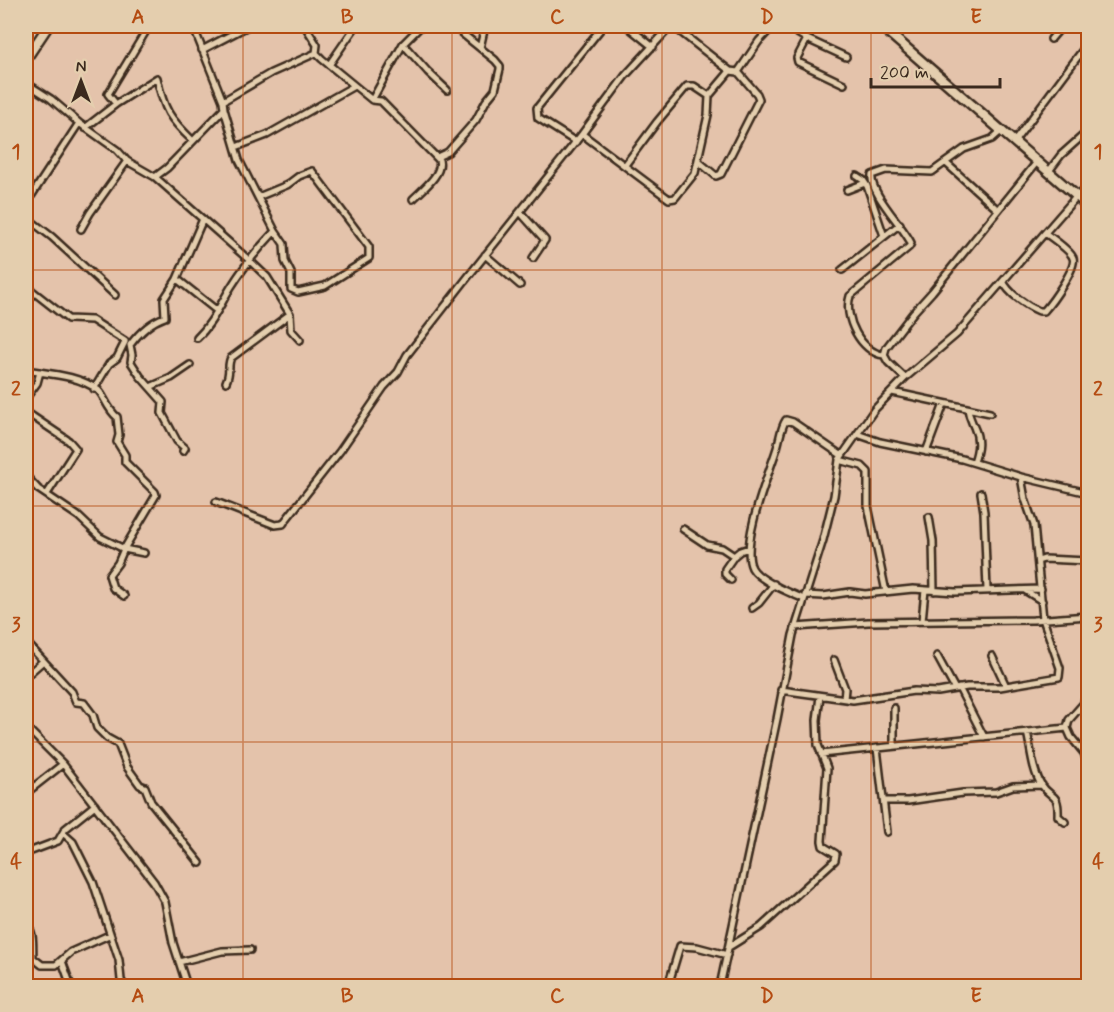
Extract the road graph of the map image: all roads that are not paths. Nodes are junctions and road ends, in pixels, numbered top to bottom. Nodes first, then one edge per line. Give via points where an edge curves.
1 (48, 26) edge
2 (138, 26) edge
3 (193, 26) edge
4 (248, 26) edge
5 (305, 26) edge
6 (356, 26) edge
7 (421, 26) edge
8 (453, 26) edge
9 (485, 26) edge
10 (603, 26) edge
11 (627, 26) edge
12 (672, 26) edge
13 (772, 26) edge
14 (786, 26) edge
15 (881, 26) edge
16 (902, 26) edge
17 (1062, 26) edge
18 (148, 27) edge
19 (894, 37) junction
20 (807, 39) junction
21 (1051, 39) dead end
22 (1089, 43) edge
23 (403, 44) junction
24 (653, 47) junction
25 (480, 48) junction
26 (202, 50) junction
27 (316, 53) junction
28 (846, 57) dead end
29 (26, 59) edge
30 (328, 65) junction
31 (730, 71) junction
32 (738, 72) junction
33 (26, 83) edge
34 (844, 84) dead end
35 (354, 86) junction
36 (447, 90) dead end
37 (709, 96) junction
38 (372, 100) junction
39 (223, 101) junction
40 (116, 104) junction
41 (224, 109) junction
42 (79, 123) junction
43 (85, 128) junction
44 (1001, 131) junction
45 (1089, 131) edge
46 (582, 134) junction
47 (193, 141) junction
48 (576, 142) junction
49 (1014, 142) junction
50 (236, 147) junction
51 (437, 157) junction
52 (127, 161) junction
53 (699, 161) junction
54 (1037, 162) junction
55 (946, 163) junction
56 (626, 165) junction
57 (1048, 171) junction
58 (857, 176) dead end
59 (155, 177) junction
60 (865, 183) junction
61 (1089, 186) edge
62 (848, 190) dead end
63 (1077, 196) junction
64 (258, 197) junction
65 (413, 199) dead end
66 (26, 204) edge
67 (1089, 206) edge
68 (998, 210) junction
69 (520, 212) junction
70 (26, 217) edge
71 (203, 219) junction
72 (900, 224) junction
73 (81, 229) dead end
74 (275, 231) junction
75 (1045, 233) junction
76 (884, 236) junction
77 (485, 255) junction
78 (533, 258) dead end
79 (249, 260) junction
80 (842, 270) dead end
81 (177, 279) junction
82 (1003, 281) junction
83 (520, 285) dead end
84 (26, 286) edge
85 (115, 295) dead end
86 (216, 310) junction
87 (290, 314) junction
88 (197, 338) dead end
89 (300, 340) dead end
90 (127, 343) junction
91 (884, 355) junction
92 (190, 365) dead end
93 (26, 370) edge
94 (40, 372) junction
95 (905, 378) junction
96 (226, 382) dead end
97 (150, 387) junction
98 (94, 389) junction
99 (892, 392) junction
100 (26, 398) edge
101 (944, 404) junction
102 (968, 409) junction
103 (26, 412) edge
104 (990, 413) dead end
105 (857, 434) junction
106 (183, 451) dead end
107 (926, 452) junction
108 (840, 458) junction
109 (974, 462) junction
110 (26, 476) edge
111 (1021, 477) junction
112 (981, 493) dead end
113 (1089, 493) edge
114 (47, 494) junction
115 (216, 502) dead end
116 (929, 517) dead end
117 (683, 529) dead end
118 (749, 548) junction
119 (124, 549) junction
120 (144, 553) dead end
121 (734, 556) junction
122 (1038, 561) junction
123 (1089, 561) edge
124 (731, 580) dead end
125 (774, 584) junction
126 (925, 590) junction
127 (987, 590) junction
128 (1025, 590) junction
129 (1041, 590) junction
130 (934, 591) junction
131 (886, 592) junction
132 (124, 596) dead end
133 (804, 597) junction
134 (1042, 601) junction
135 (752, 608) dead end
136 (1089, 616) edge
137 (1043, 619) junction
138 (922, 621) junction
139 (795, 627) junction
140 (26, 642) edge
141 (937, 656) dead end
142 (992, 656) dead end
143 (834, 660) dead end
144 (42, 662) junction
145 (26, 676) edge
146 (1089, 681) edge
147 (1006, 686) junction
148 (957, 688) junction
149 (781, 690) junction
150 (820, 696) junction
151 (844, 699) junction
152 (894, 708) dead end
153 (1081, 708) junction
154 (1089, 712) edge
155 (26, 727) edge
156 (1067, 728) junction
157 (1027, 732) junction
158 (984, 737) junction
159 (894, 746) junction
160 (877, 748) junction
161 (821, 754) junction
162 (63, 764) junction
163 (1089, 765) edge
164 (1042, 786) junction
165 (26, 793) edge
166 (884, 801) junction
167 (95, 805) junction
168 (1065, 822) dead end
169 (887, 832) dead end
170 (64, 834) junction
171 (26, 853) edge
172 (200, 863) dead end
173 (26, 923) edge
174 (109, 935) junction
175 (729, 947) junction
176 (250, 950) dead end
177 (727, 955) junction
178 (33, 958) junction
179 (62, 961) junction
180 (179, 962) junction
181 (26, 966) edge
182 (71, 987) edge
183 (124, 987) edge
184 (187, 987) edge
185 (668, 987) edge
186 (720, 987) edge

1 - 29 main road
2 - 18 street
3 - 26 street
4 - 26 street
5 - 27 street via 317,45
6 - 30 street
7 - 23 street
8 - 25 street
9 - 25 street
10 - 48 street via 536,111 538,118
11 - 24 street
12 - 24 street
12 - 31 street
13 - 32 street
14 - 20 street
15 - 19 main road
16 - 19 street
17 - 21 street
18 - 40 street via 108,94
19 - 44 main road
20 - 28 street
20 - 34 street via 798,62
22 - 49 street
23 - 36 street
23 - 38 street
24 - 46 street via 625,76
25 - 51 street via 500,66 495,90 463,137 448,153
26 - 39 street
27 - 30 street
27 - 39 street via 271,72
30 - 35 street
31 - 32 street
31 - 37 street
32 - 53 street via 759,99 721,174 716,176
33 - 42 street
35 - 38 street
35 - 50 street via 267,135
37 - 53 street
37 - 56 street via 687,86
38 - 51 street via 381,101
39 - 41 street
40 - 43 street
40 - 47 street via 157,78 162,104
41 - 47 street
41 - 50 street
42 - 43 street
42 - 66 street
43 - 52 street
44 - 49 main road
44 - 55 street via 992,139 964,149
45 - 57 street
46 - 48 street
46 - 56 street
47 - 59 street
48 - 69 street
49 - 54 main road
50 - 64 street
51 - 65 street via 440,168
52 - 59 street
52 - 73 street
53 - 56 street via 689,182 671,200
54 - 57 main road
54 - 68 street
55 - 68 street
55 - 72 street via 932,172 886,171 872,176 874,189
57 - 63 main road
58 - 60 street
59 - 71 street
60 - 62 street
60 - 76 street
61 - 63 street
63 - 67 main road
63 - 75 street
64 - 74 street
64 - 74 street via 312,171 369,247 369,258 325,286 294,291 290,287 284,244
68 - 91 street via 913,313
69 - 77 street
69 - 78 street via 545,240
70 - 85 street
71 - 79 street
71 - 81 street
72 - 76 street
72 - 91 street via 909,247 850,296 848,303 861,342
74 - 79 street
75 - 82 street
75 - 82 street via 1073,258 1074,264 1051,303 1044,311 1035,310
76 - 80 street
77 - 83 street
77 - 115 street via 283,524 275,525
79 - 86 street
79 - 87 street via 267,276
81 - 86 street
81 - 90 street via 164,299 165,317
82 - 95 street via 957,334
84 - 90 street via 68,319 92,320
86 - 88 street
87 - 89 street via 291,330
87 - 96 street via 231,358
90 - 97 street via 131,362
90 - 98 street
91 - 95 street
92 - 97 street
93 - 94 street
94 - 98 street via 70,378
94 - 100 street
95 - 99 street
97 - 106 street via 163,402 162,413 185,448
98 - 119 street via 117,417 117,442 125,462 156,495
99 - 101 street
99 - 105 street
101 - 102 street
101 - 107 street
102 - 104 street
102 - 109 street via 979,446
103 - 114 street via 76,449
105 - 107 street
105 - 108 street
107 - 109 street
108 - 118 street via 786,420 765,480
108 - 131 street via 868,472 868,506
108 - 133 street via 834,496
109 - 111 street
110 - 114 street
111 - 113 street
111 - 122 street via 1034,525
112 - 127 street
114 - 119 street via 100,537
116 - 130 street
117 - 121 street
118 - 121 street
118 - 125 street via 748,558 754,572
119 - 120 street
119 - 132 street via 109,575 113,588
121 - 124 street via 725,569
122 - 123 street
122 - 129 street
125 - 133 street
125 - 135 street
126 - 130 street
126 - 131 street
126 - 138 street
127 - 128 street
127 - 130 street
128 - 129 street
128 - 134 street
129 - 134 street
131 - 133 street
133 - 139 street
134 - 137 street
136 - 137 street
137 - 138 street
137 - 147 street via 1061,674 1056,679
138 - 139 street
139 - 149 street
140 - 144 street
141 - 148 street
142 - 147 street
143 - 151 street via 845,689
144 - 145 street
144 - 172 street via 72,692 76,702 84,703 106,738 118,744 127,766 145,787 151,802
146 - 153 street
147 - 148 street
148 - 151 street
148 - 158 street
149 - 150 street
149 - 175 street
150 - 151 street
150 - 161 street via 817,720
152 - 159 street
153 - 154 street
153 - 156 street
155 - 162 street
156 - 157 street
156 - 163 street
157 - 158 street
157 - 164 street
158 - 159 street
159 - 160 street
160 - 161 street
160 - 166 street
161 - 175 street via 827,768 822,841 836,854 836,860 761,927
162 - 165 street
162 - 167 street
164 - 166 street
164 - 168 street via 1053,794 1058,802 1058,816
166 - 169 street
167 - 170 street via 69,825
167 - 180 street via 165,902
170 - 171 street via 58,841
170 - 174 street via 73,842 93,882
173 - 178 street via 32,933
174 - 179 street via 71,951
174 - 183 street
175 - 177 street
176 - 180 street via 222,951
177 - 185 street via 680,946
177 - 186 street
178 - 179 street via 49,965
178 - 181 street
179 - 182 street
180 - 184 street

